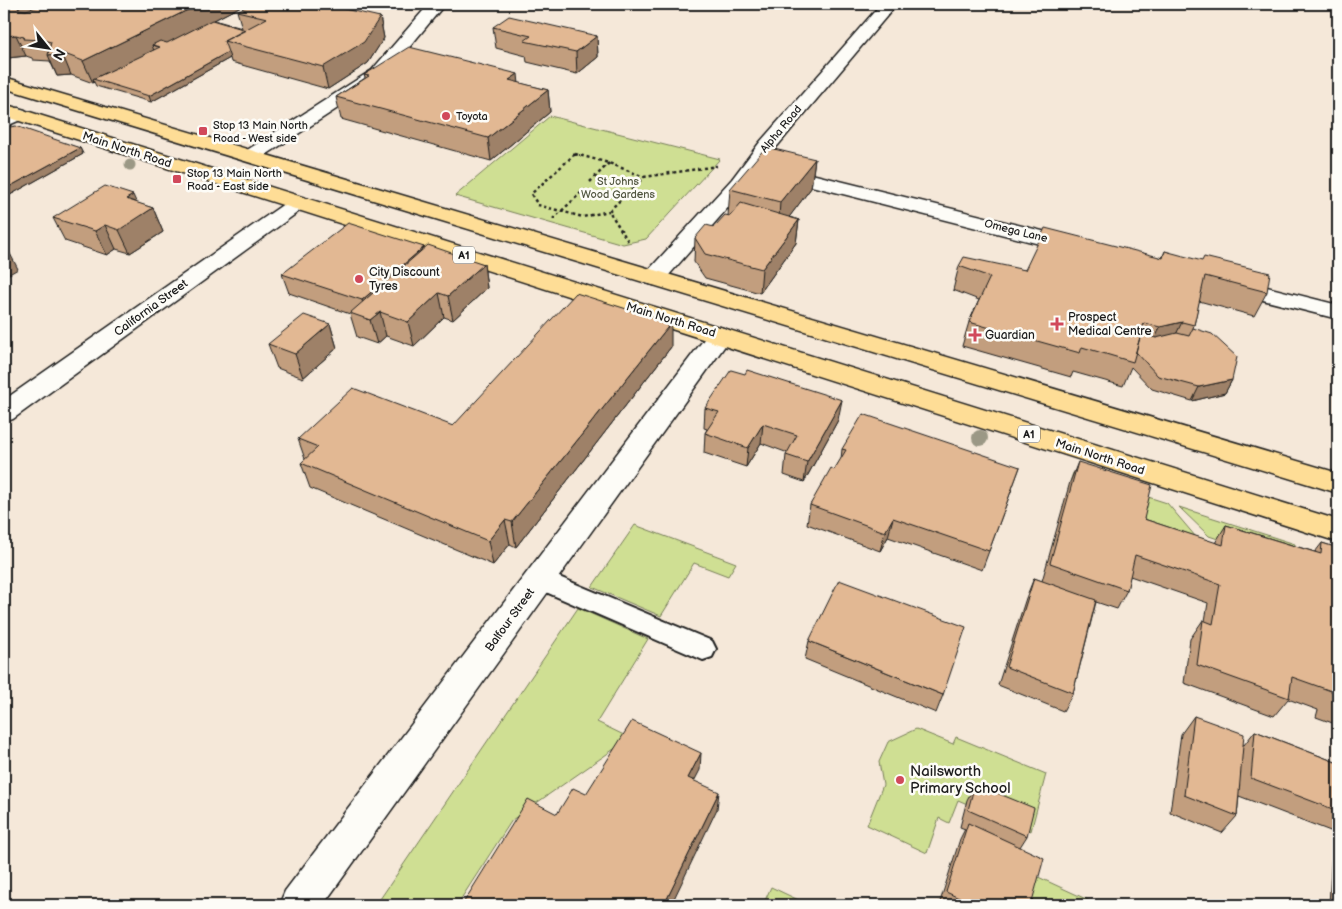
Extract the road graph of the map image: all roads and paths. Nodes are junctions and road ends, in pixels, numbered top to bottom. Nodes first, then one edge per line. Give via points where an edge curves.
1 (437, 4) edge
2 (889, 4) edge
3 (4, 82) edge
4 (8, 115) edge
5 (251, 156) junction
6 (610, 163) junction
7 (749, 169) junction
8 (644, 177) junction
9 (330, 180) junction
10 (590, 182) dead end
11 (584, 190) dead end
12 (298, 204) junction
13 (561, 211) junction
14 (609, 211) junction
15 (532, 241) junction
16 (628, 241) dead end
17 (1090, 250) edge
18 (654, 278) junction
19 (1214, 281) edge
20 (629, 307) junction
21 (1338, 312) edge
22 (720, 335) junction
23 (4, 413) edge
24 (1338, 483) edge
25 (1338, 531) edge
26 (540, 579) junction
27 (703, 649) dead end
28 (299, 905) edge

1 - 5 street via 378,74
2 - 7 street, Alpha Road
3 - 5 highway
4 - 12 highway, Main North Road / A1
5 - 9 highway
6 - 8 path
6 - 10 path
6 - 13 path via 575,154 532,194 538,205
7 - 8 path via 715,165
7 - 17 street, Omega Lane
7 - 18 street, Alpha Road
8 - 14 path
9 - 12 highway
9 - 15 highway
11 - 13 path
12 - 20 highway, Main North Road / A1
12 - 23 street, California Street
13 - 14 path via 583,217
13 - 15 path
14 - 16 path
15 - 18 highway
18 - 20 highway
18 - 24 highway
19 - 21 street
20 - 22 highway, Main North Road / A1
22 - 25 highway, Main North Road / A1
22 - 26 street, Balfour Street
26 - 27 lane
26 - 28 street, Balfour Street

